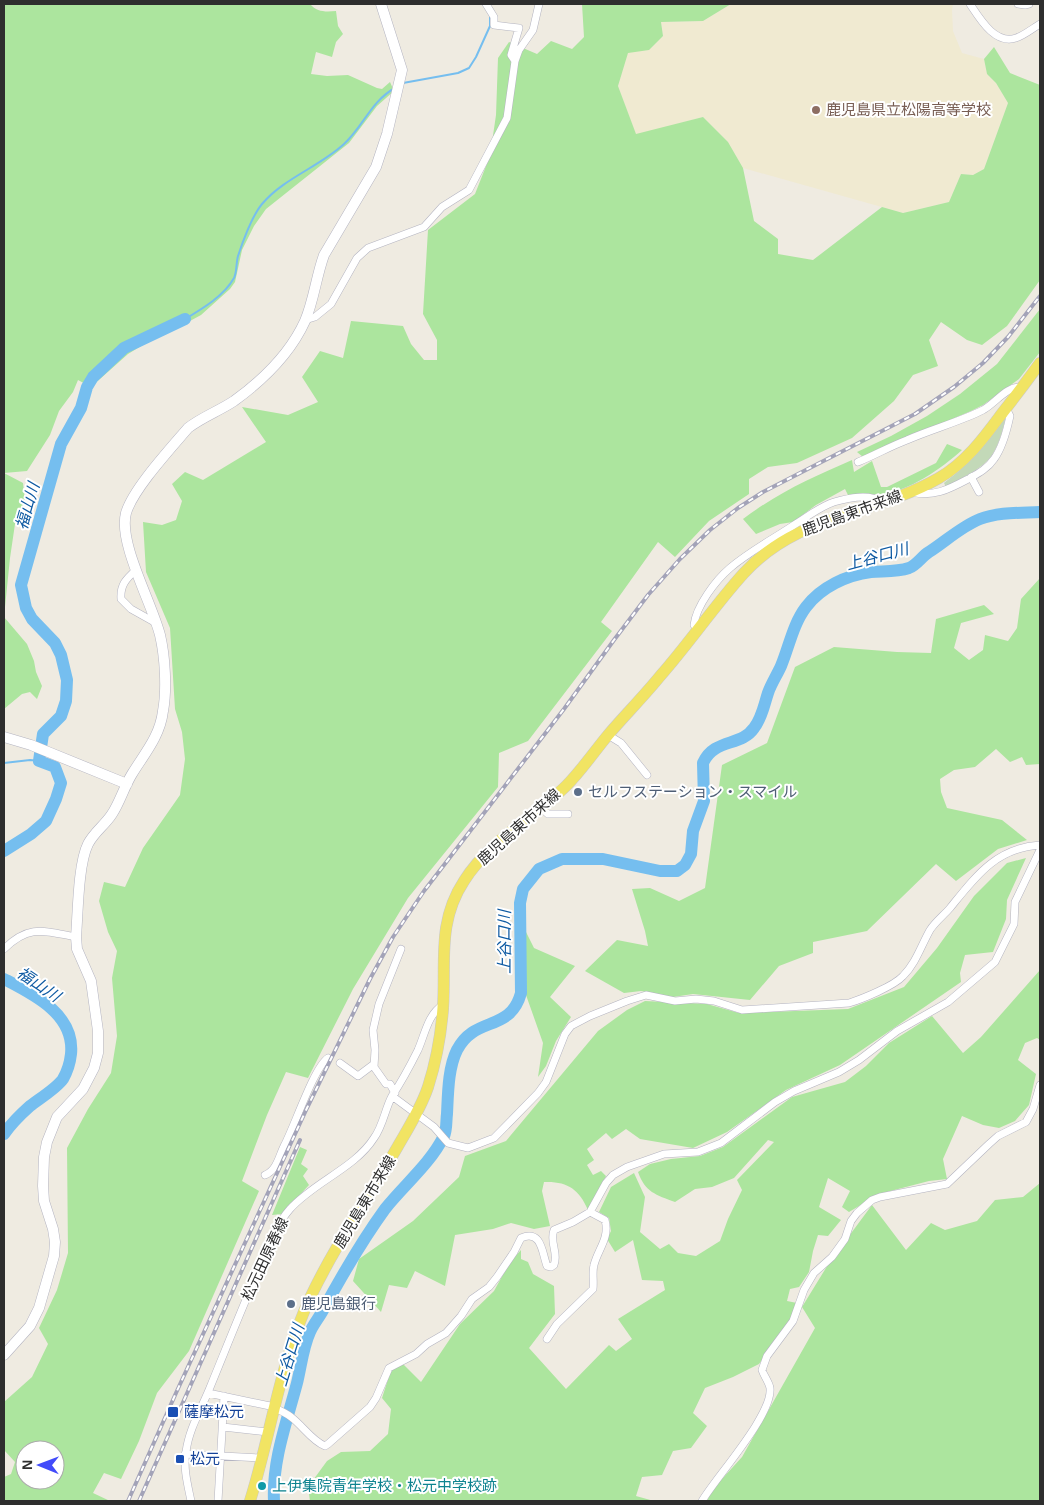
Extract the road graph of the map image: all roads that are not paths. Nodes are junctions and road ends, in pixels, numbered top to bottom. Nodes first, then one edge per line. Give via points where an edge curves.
1 (381, 4) edge
2 (486, 4) edge
3 (539, 4) edge
4 (970, 4) edge
5 (1018, 4) edge
6 (1029, 4) edge
7 (1040, 24) edge
8 (515, 61) junction
9 (305, 320) junction
10 (1040, 363) edge
11 (1022, 387) junction
12 (1006, 408) junction
13 (858, 462) dead end
14 (971, 477) junction
15 (911, 492) junction
16 (979, 492) dead end
17 (136, 570) junction
18 (156, 622) junction
19 (608, 735) junction
20 (4, 737) edge
21 (647, 774) dead end
22 (127, 784) junction
23 (540, 807) junction
24 (568, 814) dead end
25 (1040, 845) edge
26 (1040, 850) edge
27 (76, 937) junction
28 (4, 949) edge
29 (401, 949) dead end
30 (443, 1005) junction
31 (328, 1058) dead end
32 (340, 1063) dead end
33 (374, 1064) junction
34 (1040, 1085) edge
35 (394, 1095) junction
36 (417, 1114) junction
37 (266, 1175) dead end
38 (590, 1212) junction
39 (548, 1339) dead end
40 (4, 1355) edge
41 (208, 1393) junction
42 (224, 1396) junction
43 (278, 1409) junction
44 (223, 1427) junction
45 (268, 1432) junction
46 (185, 1454) junction
47 (221, 1455) junction
48 (261, 1458) junction
49 (190, 1501) edge
50 (218, 1501) edge
51 (250, 1501) edge
52 (702, 1501) edge

1 - 9 street via 402,70 400,84 382,153 324,255
2 - 8 street via 494,17 494,25 520,28 512,55
3 - 8 street via 533,30
4 - 7 street via 998,38 1017,38
5 - 6 street
8 - 9 street via 507,118 469,190 442,207 424,227 368,248 357,258 331,304
9 - 17 street via 294,342 268,373 234,401 188,428 134,495 126,514 125,536
10 - 11 main road, 鹿児島東市来線
11 - 12 main road, 鹿児島東市来線
11 - 13 street via 1009,390 983,409 957,421
12 - 14 street via 1010,416 997,454 989,466
12 - 15 main road, 鹿児島東市来線 via 968,456 944,476
14 - 15 street via 941,492
14 - 16 street
15 - 19 main road, 鹿児島東市来線 via 801,530 768,551 745,572
17 - 18 street
17 - 18 street via 120,589 121,599
18 - 22 street via 163,656 164,709 155,739
19 - 21 street via 621,744
19 - 23 main road, 鹿児島東市来線 via 566,786
20 - 22 street
22 - 27 street via 112,814 94,834 84,854
23 - 24 street via 548,814
23 - 30 main road, 鹿児島東市来線 via 486,853 457,894 444,942
25 - 36 street via 1000,856 979,873 931,929 918,956 902,977 860,1000 742,1010 714,1001 675,1001 646,995 571,1026 546,1082 494,1138 468,1148 448,1143 434,1126
26 - 38 street via 1015,902 1014,924 995,962 948,1002 905,1026 840,1072 776,1102 721,1143 698,1152 664,1154 613,1175
27 - 28 street via 40,931 25,933
27 - 40 street via 77,949 91,980 98,1053 83,1089 57,1117 47,1142 43,1186 54,1235 54,1256 39,1308 30,1326
29 - 33 street via 374,1024
30 - 35 street, 松元田原春線 via 433,1013
30 - 36 main road, 鹿児島東市来線 via 434,1067
31 - 37 street via 313,1080 282,1153
32 - 33 street via 358,1076
33 - 35 street via 386,1084 390,1084
34 - 52 street via 1026,1122 998,1136 947,1184 872,1200 857,1213 845,1239 832,1257 814,1273 793,1321 767,1356 762,1370 770,1390 767,1401 739,1452
35 - 36 street
35 - 41 street, 松元田原春線 via 368,1146 302,1198 277,1228
36 - 43 main road, 鹿児島東市来線 via 311,1297 293,1342
38 - 39 street via 605,1220 607,1227 593,1266 593,1289 557,1324
38 - 43 street via 554,1230 552,1239 556,1258 551,1267 547,1266 542,1245 537,1240 528,1236 521,1238 489,1286 472,1299 446,1332 416,1354 389,1368 370,1407 325,1446
41 - 42 street
41 - 46 street, 松元田原春線 via 196,1417
42 - 43 street
42 - 44 street
43 - 45 main road, 鹿児島東市来線
44 - 45 street
44 - 47 street
45 - 48 main road, 鹿児島東市来線
46 - 47 street
46 - 49 street, 松元田原春線
47 - 48 street
47 - 50 street
48 - 51 main road, 鹿児島東市来線

